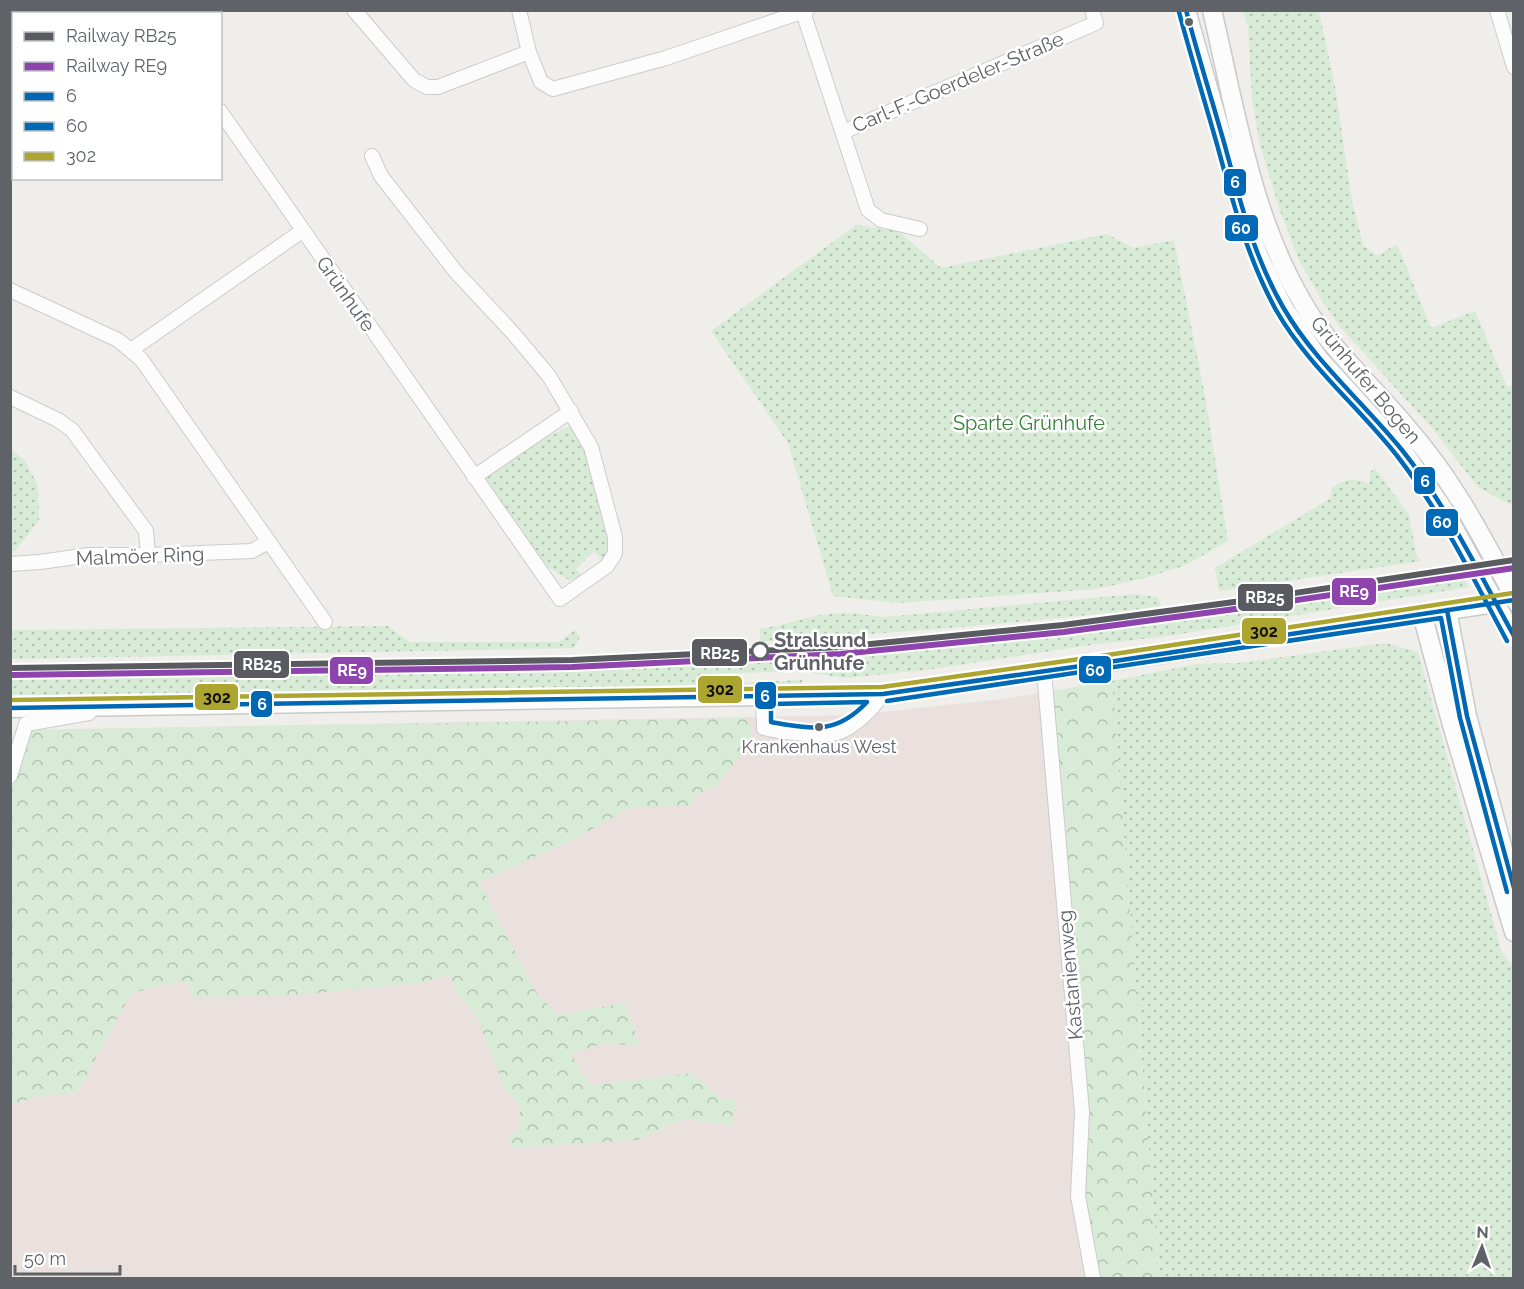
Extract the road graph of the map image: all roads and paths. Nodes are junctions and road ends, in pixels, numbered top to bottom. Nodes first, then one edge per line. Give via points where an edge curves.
1 (354, 10) edge
2 (519, 10) edge
3 (1092, 10) edge
4 (1186, 10) edge
5 (1212, 10) edge
6 (1497, 10) edge
7 (805, 11) edge
8 (529, 52) junction
9 (1514, 67) edge
10 (222, 114) edge
11 (843, 132) junction
12 (372, 156) dead end
13 (920, 229) dead end
14 (302, 231) junction
15 (10, 290) edge
16 (131, 350) junction
17 (10, 397) edge
18 (571, 411) junction
19 (474, 477) junction
20 (268, 542) junction
21 (148, 555) junction
22 (10, 564) edge
23 (1514, 598) edge
24 (1447, 610) junction
25 (1422, 614) junction
26 (324, 622) dead end
27 (1514, 637) edge
28 (1044, 671) junction
29 (882, 694) junction
30 (763, 697) junction
31 (130, 706) junction
32 (10, 708) edge
33 (10, 776) edge
34 (1514, 890) edge
35 (1514, 932) edge
36 (1093, 1278) edge

1 - 8 street via 414,80 427,87 438,87
2 - 8 street
3 - 11 street, Carl-F.-Goerdeler-Straße via 1096,23
4 - 27 main road, Grünhufer Bogen, bridge via 1242,208 1259,257 1283,307 1319,359 1402,450 1443,509
5 - 23 main road, Grünhufer Bogen via 1263,215 1290,278 1332,344 1438,466
6 - 9 street
7 - 8 street, Carl-F.-Goerdeler-Straße via 666,58 553,89 541,82
7 - 11 street, Carl-F.-Goerdeler-Straße
10 - 14 street, Grünhufe
11 - 13 street, Carl-F.-Goerdeler-Straße via 868,210 881,220
12 - 18 street, Grünhufe via 381,176 412,218 549,376
14 - 16 street
14 - 19 street, Grünhufe
15 - 16 street via 118,340
16 - 20 street
17 - 21 street via 72,430 146,531
18 - 19 street
18 - 19 street, Grünhufe via 591,447 615,537 615,553 607,566 560,599
20 - 21 street, Malmöer Ring via 252,552
20 - 26 street
21 - 22 street, Malmöer Ring via 89,555
23 - 24 main road
24 - 25 main road
24 - 34 main road via 1467,716
25 - 28 main road
25 - 35 main road
28 - 29 main road
28 - 36 street, Kastanienweg via 1082,1112 1078,1196
29 - 30 main road
29 - 30 street via 872,709 838,733 786,733 764,728
30 - 31 main road
31 - 32 main road
31 - 33 street via 26,724

